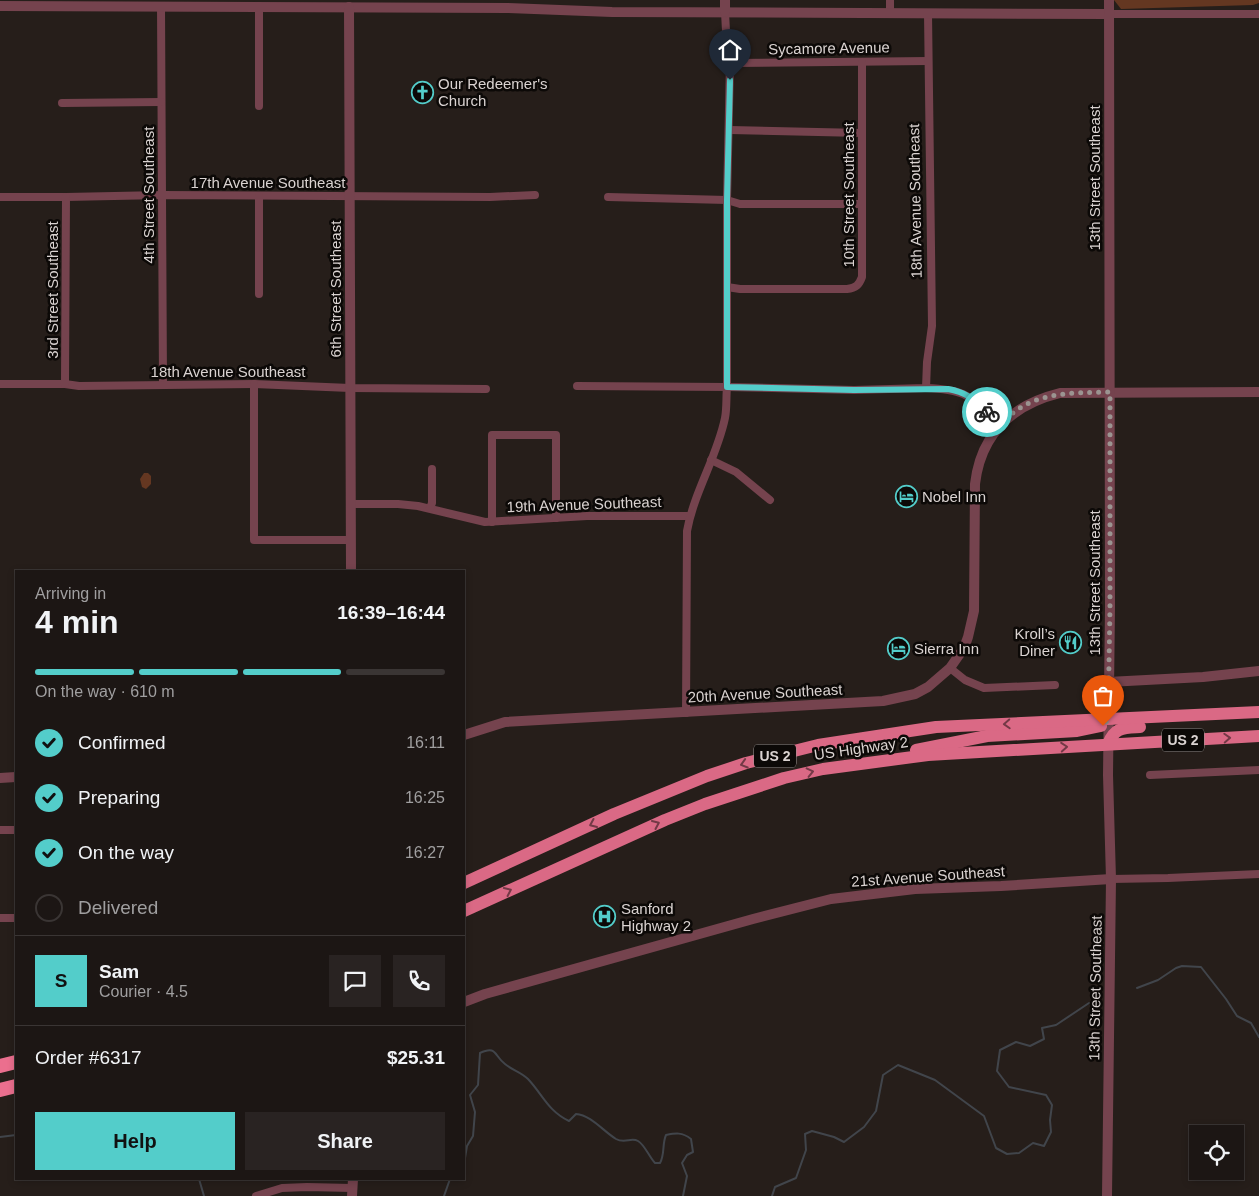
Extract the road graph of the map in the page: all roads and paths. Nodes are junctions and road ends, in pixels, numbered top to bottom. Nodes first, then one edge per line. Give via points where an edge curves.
1 (725, 0) edge
2 (890, 0) edge
3 (1109, 0) edge
4 (0, 6) edge
5 (161, 6) junction
6 (259, 6) junction
7 (349, 7) junction
8 (725, 12) junction
9 (890, 13) junction
10 (928, 13) junction
11 (1109, 14) junction
12 (1259, 14) edge
13 (928, 61) junction
14 (862, 62) junction
15 (730, 63) junction
16 (161, 102) junction
17 (62, 103) dead end
18 (259, 106) dead end
19 (730, 130) junction
20 (862, 134) junction
21 (162, 195) junction
22 (535, 195) dead end
23 (259, 196) junction
24 (350, 196) junction
25 (0, 197) edge
26 (608, 197) dead end
27 (66, 198) junction
28 (727, 200) junction
29 (862, 204) junction
30 (727, 287) junction
31 (259, 294) dead end
32 (0, 384) edge
33 (65, 384) junction
34 (163, 384) junction
35 (254, 384) junction
36 (577, 386) dead end
37 (727, 387) junction
38 (350, 388) junction
39 (926, 388) junction
40 (486, 389) dead end
41 (1110, 392) junction
42 (1259, 392) edge
43 (1000, 425) junction
44 (711, 460) junction
45 (432, 469) dead end
46 (770, 500) dead end
47 (351, 504) junction
48 (430, 508) junction
49 (690, 516) junction
50 (556, 518) junction
51 (492, 522) junction
52 (351, 540) junction
53 (351, 570) edge
54 (950, 668) junction
55 (1259, 671) edge
56 (1108, 682) junction
57 (1055, 685) dead end
58 (686, 713) junction
59 (1259, 714) edge
60 (1108, 720) junction
61 (465, 734) edge
62 (1259, 736) edge
63 (1108, 744) junction
64 (880, 760) junction
65 (1259, 770) edge
66 (1150, 775) dead end
67 (15, 777) edge
68 (0, 778) edge
69 (0, 830) edge
70 (15, 830) edge
71 (1259, 874) edge
72 (1112, 879) junction
73 (467, 882) edge
74 (465, 911) edge
75 (0, 918) edge
76 (15, 918) edge
77 (465, 1002) edge
78 (15, 1062) edge
79 (0, 1065) edge
80 (15, 1086) edge
81 (0, 1090) edge
82 (352, 1188) edge
83 (256, 1196) edge
84 (1107, 1196) edge

1 - 8 street
2 - 9 street
3 - 11 street, 13th Street Southeast
4 - 5 street
5 - 6 street
5 - 16 street, 4th Street Southeast
6 - 7 street
6 - 18 street
7 - 8 street
7 - 24 street, 6th Street Southeast
8 - 9 street
8 - 15 street
9 - 10 street
10 - 11 street
10 - 13 street, 18th Avenue Southeast
11 - 12 street
11 - 41 street, 13th Street Southeast
13 - 14 street, Sycamore Avenue
13 - 39 street, 18th Avenue Southeast via 932,326
14 - 15 street, Sycamore Avenue
14 - 20 street, 10th Street Southeast
15 - 19 street
16 - 17 street
16 - 21 street, 4th Street Southeast
19 - 20 street
19 - 28 street
20 - 29 street, 10th Street Southeast
21 - 23 street, 17th Avenue Southeast
21 - 27 street, 17th Avenue Southeast
21 - 34 street, 4th Street Southeast
22 - 24 street, 17th Avenue Southeast
23 - 24 street, 17th Avenue Southeast
23 - 31 street
24 - 38 street, 6th Street Southeast
25 - 27 street, 17th Avenue Southeast
26 - 28 street
27 - 33 street, 3rd Street Southeast
28 - 29 street via 740,204
28 - 30 street
29 - 30 street, 10th Street Southeast via 862,277 857,286 847,289
30 - 37 street
32 - 33 street, 18th Avenue Southeast
33 - 34 street, 18th Avenue Southeast
34 - 35 street, 18th Avenue Southeast
35 - 38 street, 18th Avenue Southeast
35 - 52 street via 254,540
36 - 37 street
37 - 39 street
37 - 44 street via 725,417
38 - 40 street, 18th Avenue Southeast
38 - 47 street, 6th Street Southeast
39 - 43 street via 960,391
41 - 42 street
41 - 43 street via 1060,393 1042,398 1014,412
41 - 56 street, 13th Street Southeast
43 - 54 street via 986,444 976,470 974,611 964,648
44 - 46 street via 736,472
44 - 49 street
45 - 48 street
47 - 48 street, 19th Avenue Southeast
47 - 52 street, 6th Street Southeast
48 - 51 street, 19th Avenue Southeast
49 - 50 street, 19th Avenue Southeast
49 - 58 street via 686,548
50 - 51 street, 19th Avenue Southeast
50 - 51 street via 556,435 492,435
52 - 53 street, 6th Street Southeast
54 - 57 street via 965,680 984,688
54 - 58 street, 20th Avenue Southeast via 915,694 883,701
55 - 56 street
56 - 60 street, 13th Street Southeast
58 - 61 street, 20th Avenue Southeast via 514,721
59 - 60 highway, US Highway 2 / US 2
59 - 63 highway via 1214,722 1122,728 1115,732
60 - 63 street, 13th Street Southeast
60 - 64 highway via 1103,726 1077,731 968,738
60 -> 73 highway, US Highway 2 / US 2 via 936,727 818,744 707,776 614,814
63 -> 62 highway, US Highway 2 / US 2
64 -> 63 highway, US Highway 2 / US 2
63 - 72 street, 13th Street Southeast
74 -> 64 highway, US Highway 2 / US 2 via 705,804 784,778
65 - 66 street
67 - 68 street
69 - 70 street
71 - 72 street, 21st Avenue Southeast
72 - 77 street, 21st Avenue Southeast via 915,889 831,899
72 - 84 street, 13th Street Southeast
75 - 76 street
78 - 79 highway
80 - 81 highway
82 - 83 street via 282,1188

